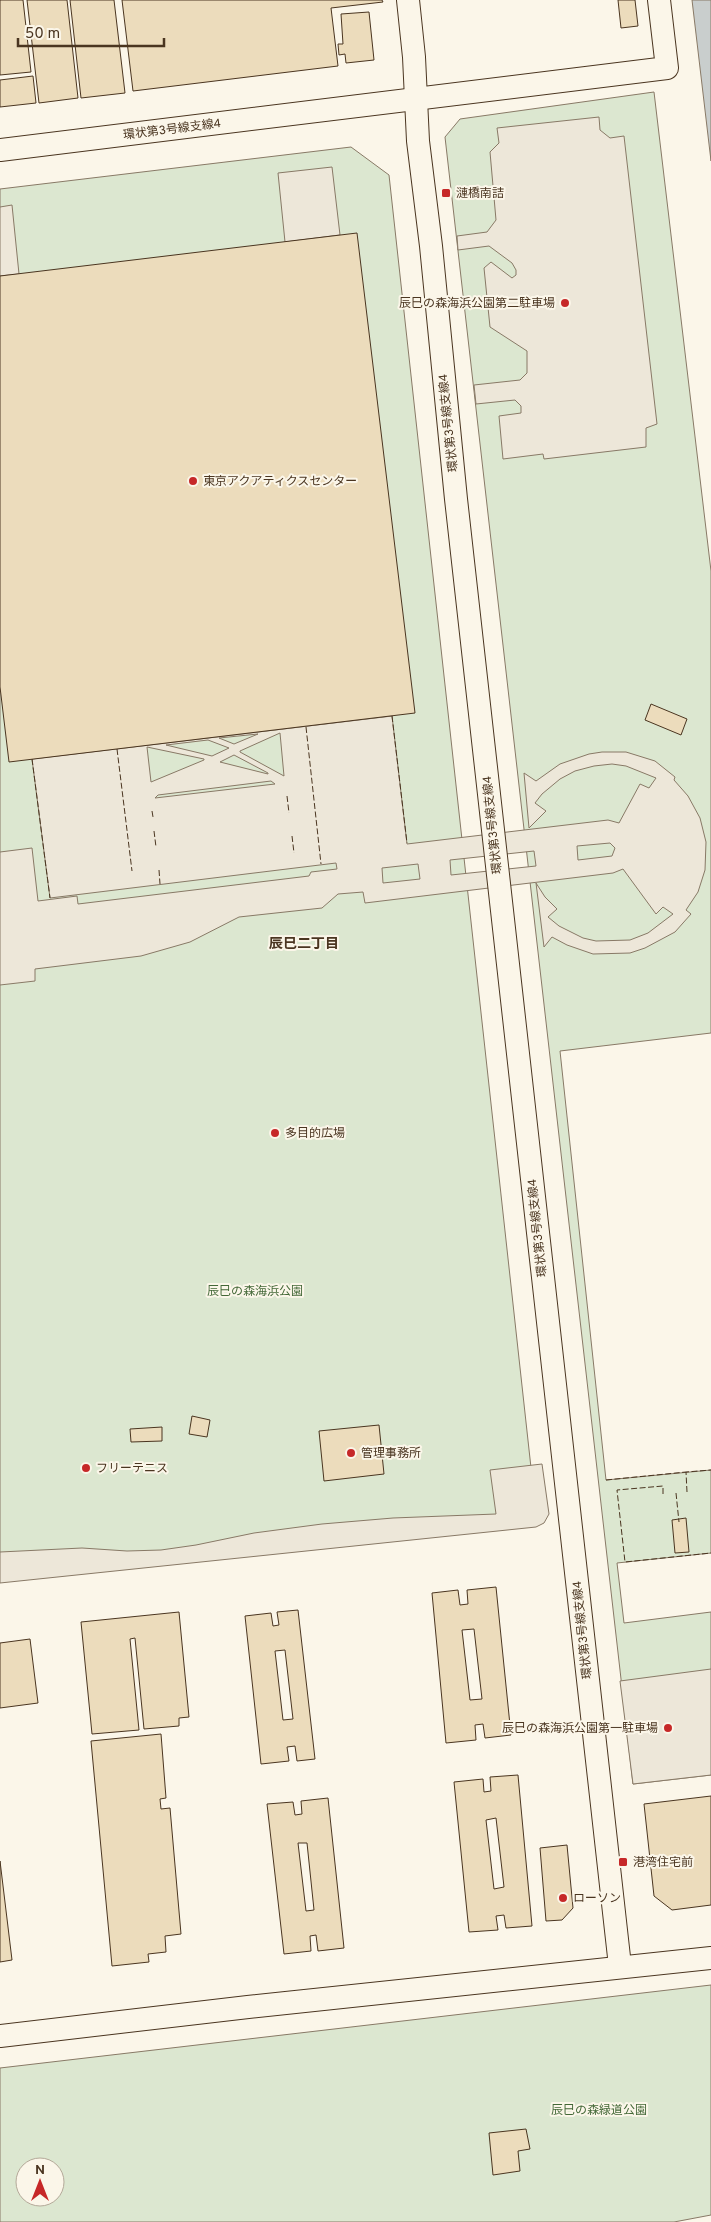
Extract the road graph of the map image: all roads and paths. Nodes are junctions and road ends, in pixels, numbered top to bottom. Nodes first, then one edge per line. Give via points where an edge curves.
1 (408, 0) edge
2 (659, 0) edge
3 (415, 100) junction
4 (0, 150) edge
5 (711, 1958) edge
6 (620, 1966) junction
7 (0, 2036) edge

1 - 3 street
2 - 3 street via 667,68
3 - 4 street, 環状第3号線支線4
3 - 6 street, 環状第3号線支線4 via 456,499
5 - 6 street
6 - 7 street

